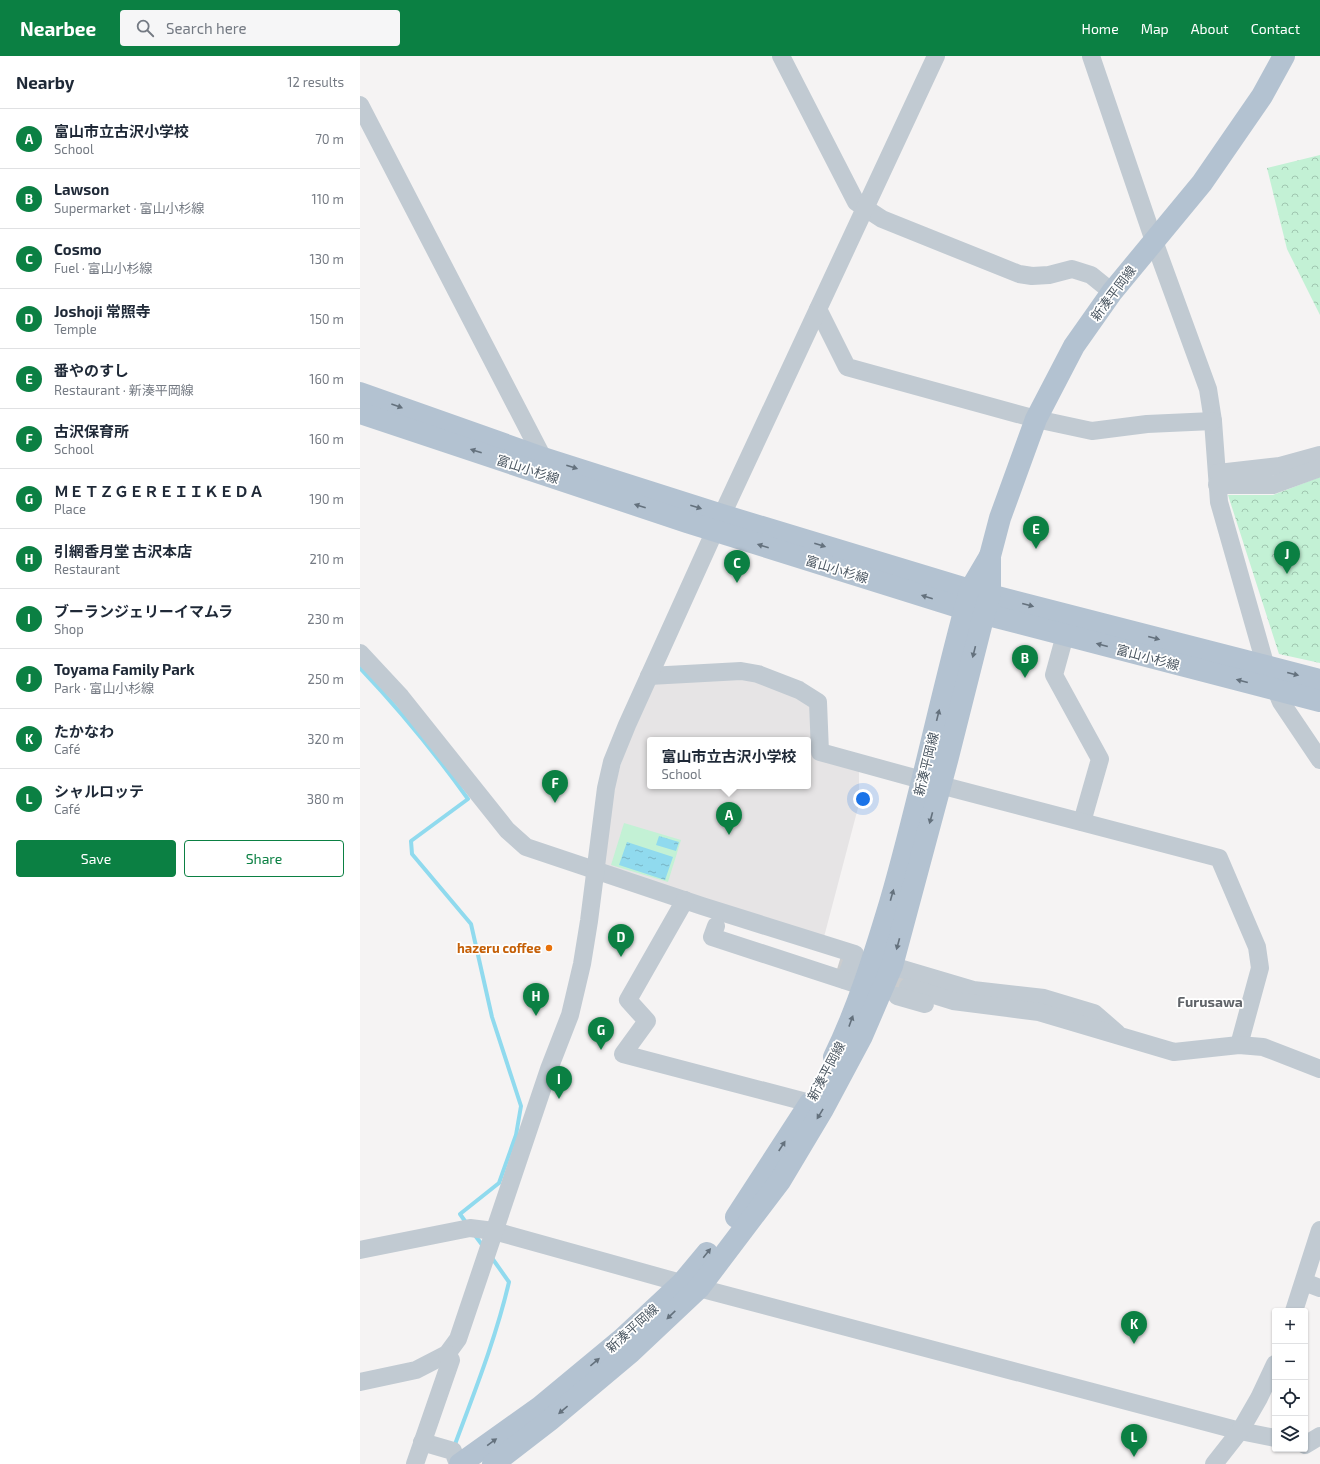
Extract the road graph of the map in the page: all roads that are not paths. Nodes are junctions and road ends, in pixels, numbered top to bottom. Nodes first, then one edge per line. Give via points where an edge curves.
1 (781, 56) edge
2 (936, 56) edge
3 (1091, 56) edge
4 (1284, 56) edge
5 (360, 106) edge
6 (866, 208) junction
7 (1154, 241) junction
8 (1112, 292) junction
9 (818, 309) junction
10 (360, 393) edge
11 (360, 413) edge
12 (1036, 419) junction
13 (1213, 421) junction
14 (1320, 455) edge
15 (543, 458) junction
16 (1320, 468) edge
17 (1218, 479) junction
18 (718, 523) junction
19 (977, 602) junction
20 (1065, 635) junction
21 (361, 657) edge
22 (1266, 667) junction
23 (649, 676) junction
24 (1320, 680) edge
25 (1275, 689) junction
26 (1320, 701) edge
27 (1320, 760) edge
28 (931, 782) junction
29 (1082, 822) junction
30 (596, 870) junction
31 (685, 900) junction
32 (702, 906) junction
33 (892, 966) junction
34 (849, 978) junction
35 (903, 992) tunnel mouth
36 (1120, 1037) junction
37 (1239, 1045) junction
38 (1320, 1069) edge
39 (810, 1103) junction
40 (1320, 1230) edge
41 (494, 1231) junction
42 (360, 1250) edge
43 (691, 1285) junction
44 (1312, 1285) edge
45 (1296, 1308) edge
46 (448, 1354) junction
47 (1272, 1371) edge
48 (360, 1382) edge
49 (1240, 1431) junction
50 (1320, 1436) edge
51 (1272, 1437) edge
52 (422, 1442) junction
53 (1308, 1443) edge
54 (497, 1463) edge
55 (415, 1464) edge
56 (459, 1464) edge
57 (1214, 1464) edge

1 - 6 street via 856,202
2 - 6 street
3 - 7 street
4 - 7 main road, 新湊平岡線 via 1262,96 1211,170
5 - 15 street
6 - 8 street via 882,219 1019,274 1049,275 1072,269 1091,275
6 - 9 street
7 - 8 main road, 新湊平岡線
7 - 13 street via 1208,389
8 - 12 main road, 新湊平岡線 via 1074,346
9 - 12 street via 847,367
9 - 18 street
10 -> 15 main road, 富山小杉線
18 -> 11 main road, 富山小杉線
12 - 13 street via 1092,431 1147,424
12 - 19 main road, 新湊平岡線 via 1000,518
13 - 17 street
14 - 17 street
15 -> 18 main road, 富山小杉線
16 - 17 street via 1272,485
17 - 22 street via 1219,502
18 - 19 main road, 富山小杉線
18 - 23 street
19 - 20 main road, 富山小杉線
19 -> 22 main road, 富山小杉線
19 - 28 main road, 新湊平岡線
25 -> 20 main road, 富山小杉線
20 - 29 street via 1054,675 1100,759
21 - 30 street via 401,697 516,840 526,847
22 -> 24 main road, 富山小杉線
22 - 25 street
23 - 28 street via 741,671 758,674 799,690 818,702 820,752
23 - 30 street via 612,762 606,788
25 - 26 main road, 富山小杉線
25 - 27 street
28 - 29 street
28 -> 33 main road, 新湊平岡線
34 -> 28 main road, 新湊平岡線 via 873,960 906,849
29 - 37 street via 1219,858 1257,947 1260,968
30 - 31 street
30 - 41 street via 582,964 570,1015
31 - 32 street
31 - 39 street via 628,1000 646,1021 624,1054
32 - 34 street via 716,926 712,937
32 - 34 street via 855,954
33 - 36 street via 973,990 1044,998 1094,1013
33 -> 43 main road, 新湊平岡線 via 862,1036 780,1181
39 -> 34 main road, 新湊平岡線 via 846,1033
35 - 36 street via 1038,1012
36 - 37 street via 1174,1052
37 - 38 street via 1263,1047
43 -> 39 main road, 新湊平岡線
40 - 44 street
41 - 42 street via 470,1228
41 - 43 street
41 - 46 street via 458,1339
43 - 49 street
43 -> 54 main road, 新湊平岡線 via 631,1352
56 -> 43 main road, 新湊平岡線 via 540,1407
44 - 45 street
46 - 48 street via 416,1370
46 - 52 street via 451,1360
47 - 49 street via 1260,1398
49 - 51 street
49 - 57 street
50 - 53 street
52 - 55 street
52 - 56 street via 452,1451

